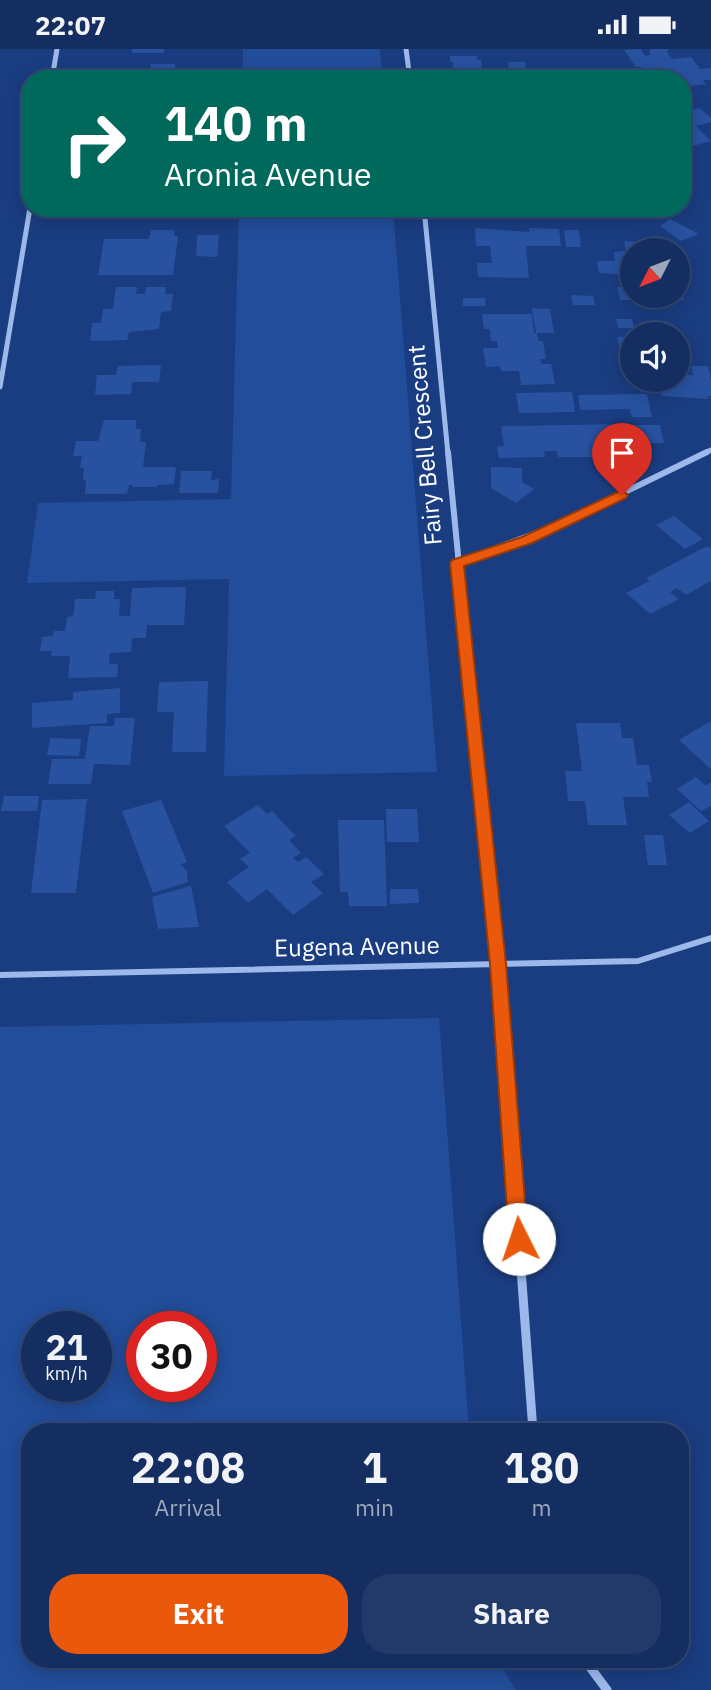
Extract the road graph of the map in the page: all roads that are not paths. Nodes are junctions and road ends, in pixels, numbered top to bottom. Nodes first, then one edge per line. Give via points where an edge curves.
1 (57, 49) edge
2 (406, 49) edge
3 (54, 70) edge
4 (409, 70) edge
5 (28, 217) edge
6 (425, 217) edge
7 (0, 387) edge
8 (711, 450) edge
9 (457, 563) junction
10 (711, 939) edge
11 (498, 964) junction
12 (0, 975) edge
13 (532, 1423) edge
14 (591, 1668) edge
15 (607, 1690) edge

1 - 3 street
2 - 4 street
5 - 7 street
6 - 9 street, Fairy Bell Crescent
8 - 9 street via 555,528
9 - 11 street, Fairy Bell Crescent
10 - 11 street, Eugena Avenue via 638,961
11 - 12 street, Eugena Avenue
11 - 13 street, Fairy Bell Crescent
14 - 15 street

